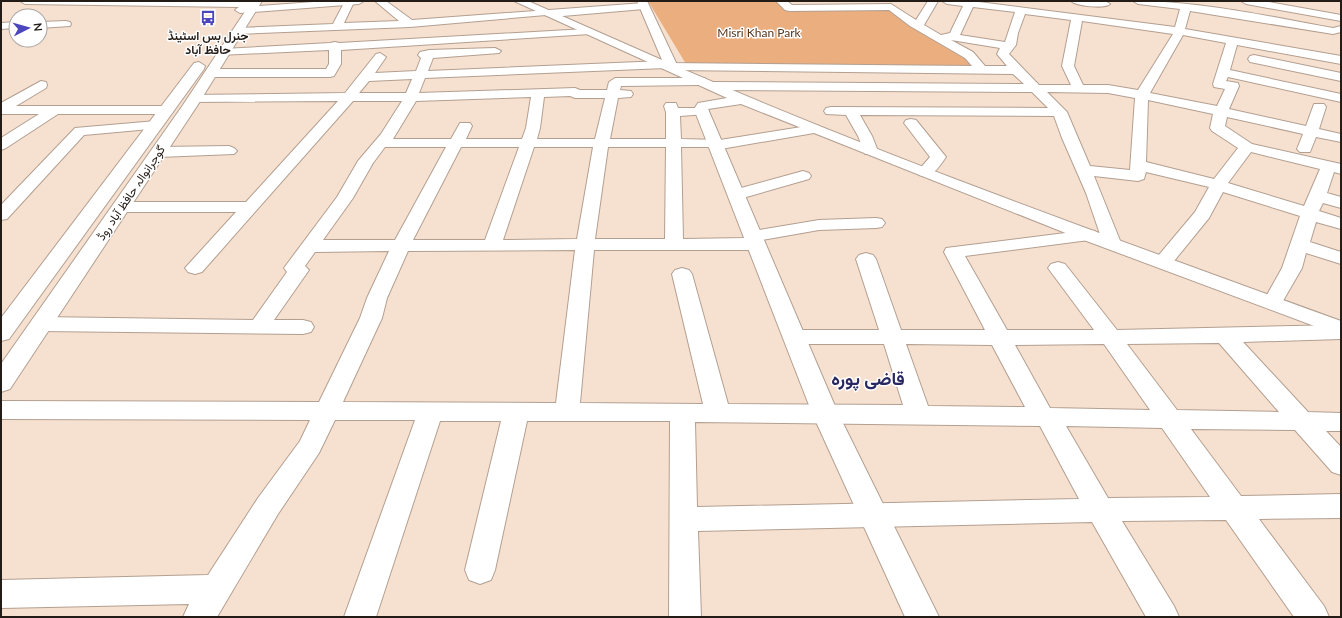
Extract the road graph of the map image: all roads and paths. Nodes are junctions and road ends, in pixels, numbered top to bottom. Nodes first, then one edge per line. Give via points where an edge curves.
1 (25, 1) edge
2 (380, 1) edge
3 (519, 1) edge
4 (781, 1) edge
5 (933, 1) edge
6 (947, 1) edge
7 (1076, 1) edge
8 (1138, 1) edge
9 (1246, 1) edge
10 (66, 2) edge
11 (119, 2) edge
12 (171, 2) edge
13 (209, 2) edge
14 (354, 2) edge
15 (1159, 2) edge
16 (986, 3) edge
17 (853, 4) edge
18 (970, 4) junction
19 (249, 5) edge
20 (801, 5) edge
21 (1277, 6) junction
22 (645, 8) edge
23 (1113, 9) junction
24 (1021, 10) junction
25 (1065, 16) junction
26 (1249, 16) junction
27 (557, 17) junction
28 (1077, 18) junction
29 (1341, 18) edge
30 (1181, 19) junction
31 (1267, 19) junction
32 (1150, 21) junction
33 (1, 22) edge
34 (66, 24) dead end
35 (410, 24) junction
36 (519, 24) dead end
37 (1, 25) edge
38 (48, 25) edge
39 (918, 26) junction
40 (337, 27) junction
41 (1310, 27) junction
42 (1341, 29) edge
43 (238, 31) junction
44 (586, 32) junction
45 (933, 34) junction
46 (954, 37) junction
47 (1304, 41) dead end
48 (1232, 42) junction
49 (368, 43) junction
50 (1248, 44) junction
51 (335, 45) junction
52 (1009, 46) junction
53 (505, 50) dead end
54 (290, 54) junction
55 (1325, 57) junction
56 (311, 59) dead end
57 (1254, 59) dead end
58 (1341, 60) edge
59 (217, 63) junction
60 (669, 66) junction
61 (832, 68) junction
62 (893, 69) junction
63 (953, 69) junction
64 (981, 69) junction
65 (1016, 70) junction
66 (1223, 72) junction
67 (1316, 72) junction
68 (420, 76) junction
69 (1341, 77) edge
70 (366, 78) junction
71 (42, 85) dead end
72 (709, 85) junction
73 (842, 87) junction
74 (904, 87) junction
75 (969, 88) junction
76 (1035, 88) junction
77 (575, 89) junction
78 (1078, 89) junction
79 (538, 93) junction
80 (612, 94) junction
81 (1142, 95) junction
82 (82, 97) dead end
83 (195, 98) junction
84 (348, 98) junction
85 (410, 98) junction
86 (1341, 98) edge
87 (742, 100) junction
88 (172, 104) junction
89 (699, 106) junction
90 (1319, 107) dead end
91 (571, 108) dead end
92 (1, 110) edge
93 (55, 110) junction
94 (842, 111) junction
95 (986, 111) junction
96 (1221, 111) junction
97 (1060, 112) junction
98 (914, 117) junction
99 (891, 123) dead end
100 (156, 125) junction
101 (1064, 125) junction
102 (814, 129) junction
103 (1311, 131) junction
104 (460, 135) junction
105 (1341, 138) edge
106 (380, 143) junction
107 (674, 143) junction
108 (527, 144) junction
109 (601, 144) junction
110 (715, 144) junction
111 (1, 145) edge
112 (1247, 148) junction
113 (1305, 149) dead end
114 (229, 151) dead end
115 (870, 151) junction
116 (158, 152) junction
117 (1139, 165) junction
118 (1335, 167) edge
119 (1083, 170) junction
120 (925, 172) junction
121 (803, 176) dead end
122 (1219, 185) junction
123 (736, 195) junction
124 (1317, 196) junction
125 (1341, 203) edge
126 (121, 207) junction
127 (250, 207) junction
128 (1, 215) edge
129 (1309, 215) junction
130 (876, 223) dead end
131 (1341, 224) edge
132 (1089, 235) junction
133 (754, 240) junction
134 (1112, 243) junction
135 (674, 245) junction
136 (1299, 245) junction
137 (310, 246) junction
138 (492, 246) junction
139 (586, 246) junction
140 (400, 247) junction
141 (1341, 258) edge
142 (866, 259) dead end
143 (1163, 262) junction
144 (195, 268) dead end
145 (1058, 268) dead end
146 (682, 274) dead end
147 (1273, 302) junction
148 (9, 314) edge
149 (41, 324) junction
150 (260, 326) junction
151 (303, 327) dead end
152 (1341, 328) edge
153 (1341, 332) edge
154 (1, 334) edge
155 (794, 336) junction
156 (893, 337) junction
157 (1226, 337) junction
158 (1000, 338) junction
159 (1111, 338) junction
160 (1, 383) edge
161 (1, 410) edge
162 (327, 412) junction
163 (430, 412) junction
164 (516, 412) junction
165 (567, 412) junction
166 (682, 412) junction
167 (718, 413) junction
168 (825, 413) junction
169 (919, 415) junction
170 (1046, 417) junction
171 (1168, 419) junction
172 (1303, 421) junction
173 (1341, 422) edge
174 (1341, 465) edge
175 (1341, 506) edge
176 (1233, 508) junction
177 (1100, 510) junction
178 (873, 514) junction
179 (684, 519) junction
180 (480, 570) dead end
181 (216, 589) junction
182 (1, 594) edge
183 (199, 617) edge
184 (360, 617) edge
185 (685, 617) edge
186 (922, 617) edge
187 (1163, 617) edge
188 (1313, 617) edge

1 - 10 street
2 - 35 street
3 - 27 street
4 - 20 street via 789,8
5 - 39 street
6 - 18 street
7 - 23 street
8 - 15 street
9 - 21 street
10 - 11 street
11 - 12 street
12 - 13 street
13 - 19 street
14 - 19 street
14 - 40 street
15 - 30 street
15 - 32 street
16 - 18 street
16 - 24 street
17 - 20 street
17 - 39 street via 891,8
18 - 46 street
19 - 43 street, گوجرانوالہ حافظ آباد روڈ
19 - 88 street, گوجرانوالہ حافظ آباد روڈ
21 - 29 street
21 - 31 street
22 - 27 street
22 - 27 street
22 - 60 street
23 - 25 street via 1065,5
23 - 32 street
24 - 25 street
24 - 52 street
25 - 28 street
26 - 30 street
26 - 31 street
26 - 50 street
27 - 35 street
27 - 36 street
27 - 44 street
28 - 32 street
28 - 78 street via 1068,66
30 - 32 street
30 - 48 street
30 - 81 street
31 - 41 street
33 - 37 street via 8,22
34 - 38 street
35 - 40 street
39 - 45 street
40 - 43 street
41 - 42 street via 1333,31
41 - 47 street
43 - 59 street, گوجرانوالہ حافظ آباد روڈ
44 - 49 street
44 - 60 street
45 - 46 street
45 - 64 street via 969,55
46 - 52 street
48 - 50 street
48 - 66 street
49 - 51 street
49 - 70 street via 370,55 387,56
50 - 55 street
51 - 54 street
51 - 59 street via 335,64 330,73
52 - 65 street via 1003,54
53 - 68 street via 422,55
54 - 56 street
54 - 59 street
55 - 58 street
55 - 67 street
57 - 67 street
59 - 83 street, گوجرانوالہ حافظ آباد روڈ
60 - 61 street
60 - 68 street
60 - 72 street
61 - 62 street
61 - 73 street
62 - 63 street
62 - 74 street
63 - 64 street
63 - 75 street
64 - 65 street
65 - 76 street
66 - 86 street
66 - 96 street via 1219,84 1233,86
67 - 69 street
68 - 70 street
68 - 85 street
70 - 84 street
71 - 92 street
72 - 73 street
72 - 80 street via 678,94
72 - 80 street via 615,82
72 - 87 street
73 - 74 street
73 - 94 street via 846,104
74 - 75 street
74 - 98 street
75 - 76 street
75 - 95 street
76 - 78 street
76 - 97 street
77 - 79 street
77 - 80 street
77 - 91 street
78 - 81 street via 1108,89
79 - 85 street
79 - 108 street via 533,128
80 - 109 street
81 - 96 street
81 - 117 street
82 - 88 street
83 - 84 street
83 - 116 street, گوجرانوالہ حافظ آباد روڈ
84 - 85 street
84 - 127 street
85 - 106 street
87 - 89 street
87 - 102 street
88 - 93 street
88 - 100 street, گوجرانوالہ حافظ آباد روڈ
89 - 107 street via 672,109
89 - 110 street
90 - 103 street
92 - 93 street
93 - 111 street
94 - 98 street
94 - 115 street via 866,136
95 - 97 street
95 - 98 street
96 - 103 street
96 - 112 street via 1217,128
97 - 101 street
98 - 99 street
98 - 101 street
98 - 120 street via 938,157
100 - 128 street via 80,131
100 - 148 street, گوجرانوالہ حافظ آباد روڈ
101 - 119 street
102 - 110 street
102 - 115 street
103 - 105 street
103 - 113 street
104 - 106 street
104 - 108 street
104 - 140 street
106 - 137 street
107 - 109 street
107 - 110 street
107 - 135 street
108 - 109 street
108 - 138 street
109 - 139 street
110 - 123 street
112 - 118 street
112 - 122 street via 1224,175
114 - 116 street
115 - 120 street
116 - 126 street, گوجرانوالہ حافظ آباد روڈ
117 - 119 street via 1138,176
117 - 122 street
118 - 124 street
119 - 134 street
120 - 132 street
121 - 123 street
122 - 129 street
122 - 143 street via 1203,214
123 - 133 street
124 - 125 street
124 - 129 street
126 - 127 street
126 - 149 street, گوجرانوالہ حافظ آباد روڈ
127 - 144 street
129 - 131 street
129 - 136 street
130 - 133 street via 819,225
132 - 134 street
132 - 158 street via 953,252
133 - 135 street
133 - 155 street
134 - 143 street
135 - 139 street
136 - 141 street
136 - 147 street via 1292,268
137 - 140 street
137 - 150 street via 294,268 299,270
138 - 139 street
138 - 140 street
139 - 165 street
140 - 162 street via 377,298 371,318
142 - 156 street
143 - 147 street
145 - 159 street
146 - 167 street
147 - 152 street
148 - 154 street, گوجرانوالہ حافظ آباد روڈ
149 - 150 street
149 - 160 street, گوجرانوالہ حافظ آباد روڈ
150 - 151 street
153 - 157 street
155 - 156 street
155 - 168 street
156 - 158 street
156 - 169 street
157 - 159 street
157 - 172 street
158 - 159 street
158 - 170 street
159 - 171 street
161 - 162 street
162 - 163 street
162 - 181 street via 310,446 268,506
163 - 164 street
163 - 184 street
164 - 165 street
164 - 180 street
165 - 166 street
166 - 167 street
166 - 179 street
167 - 168 street
168 - 169 street
168 - 178 street
169 - 170 street
170 - 171 street
170 - 177 street
171 - 172 street
171 - 176 street
172 - 173 street
172 - 174 street
175 - 176 street
176 - 177 street
176 - 188 street
177 - 178 street
177 - 187 street
178 - 179 street
178 - 186 street
179 - 185 street
181 - 182 street
181 - 183 street

